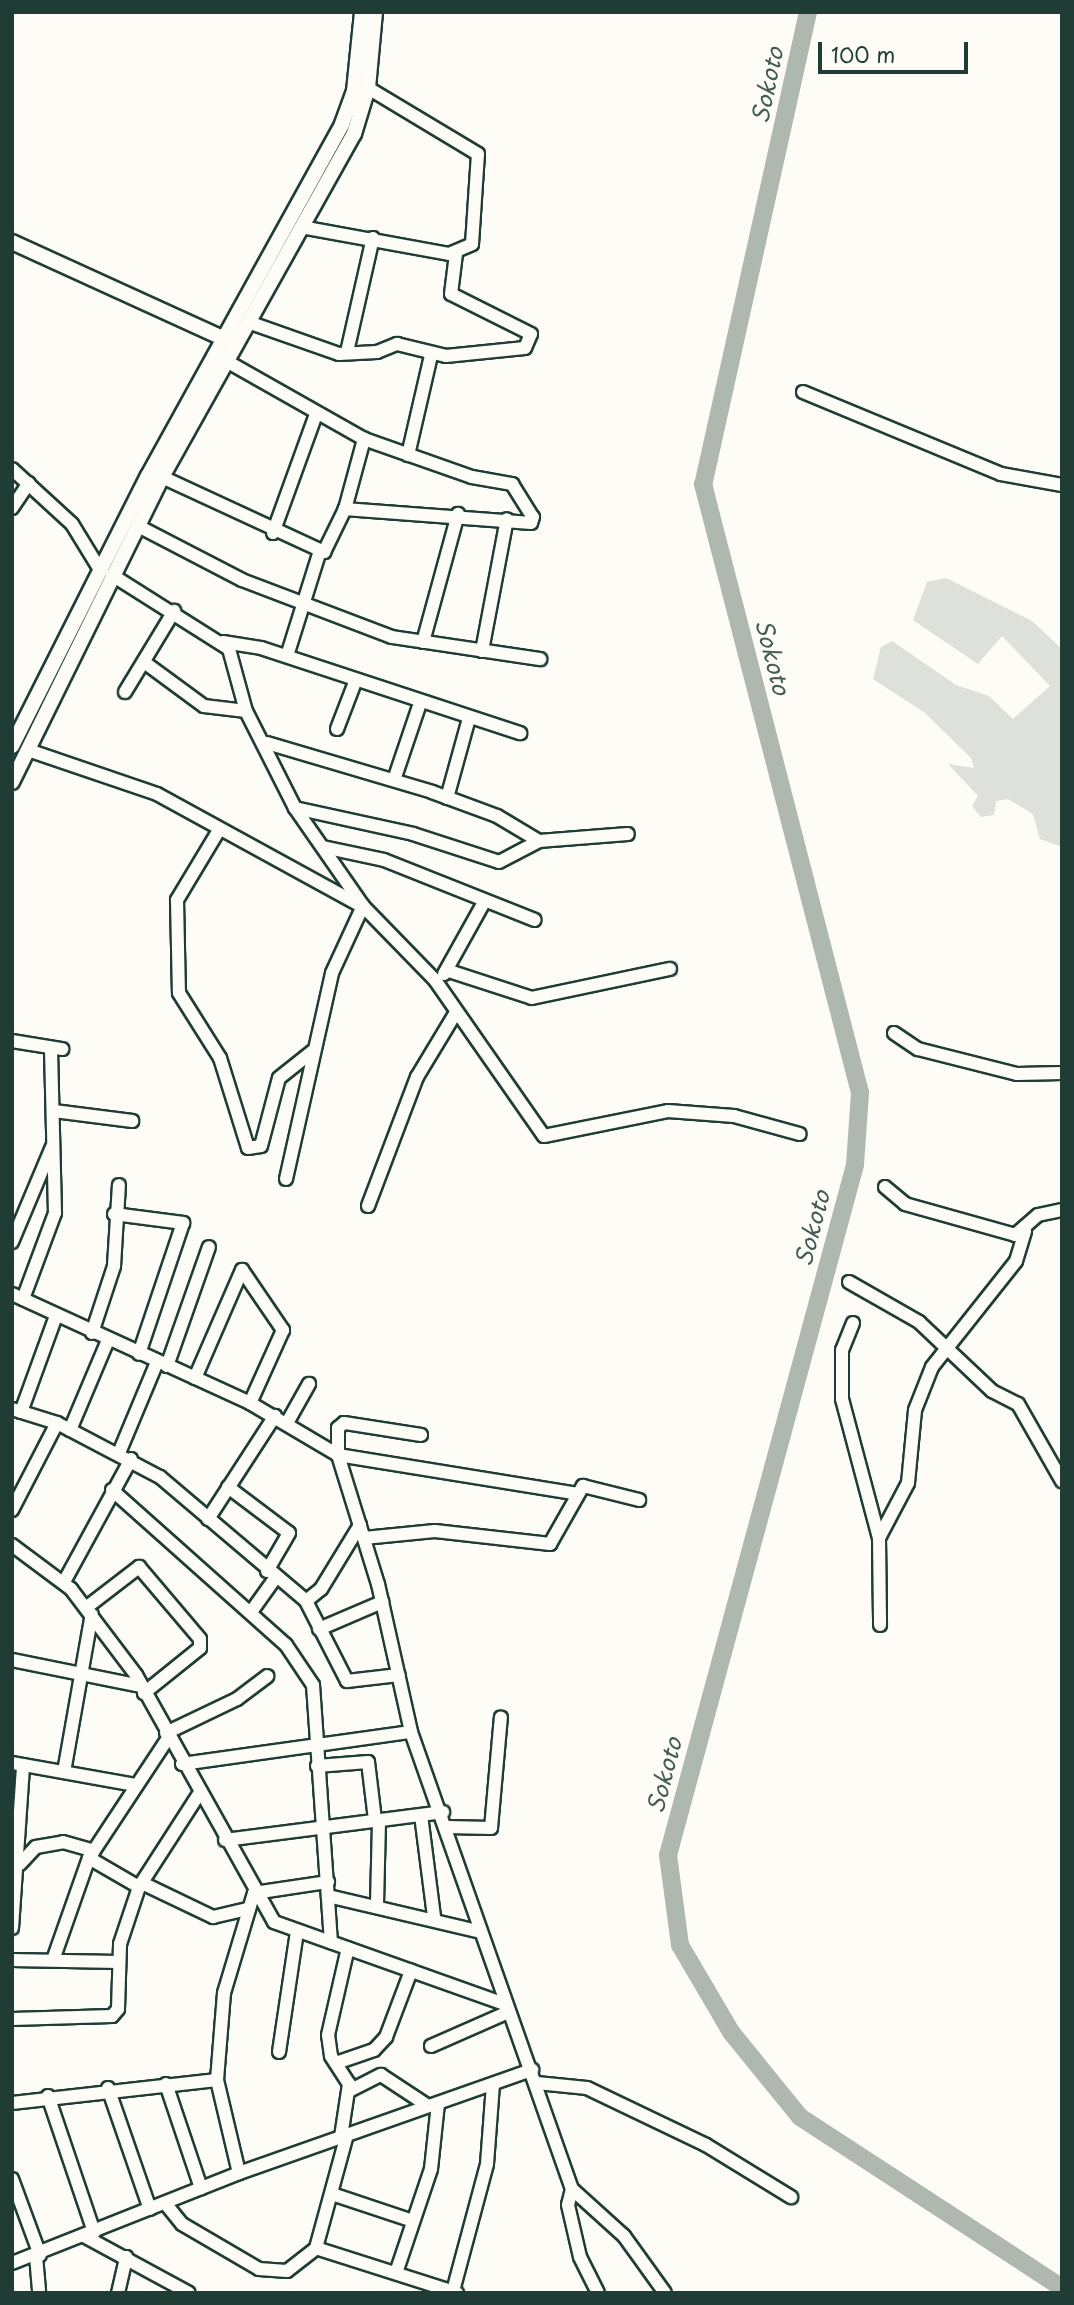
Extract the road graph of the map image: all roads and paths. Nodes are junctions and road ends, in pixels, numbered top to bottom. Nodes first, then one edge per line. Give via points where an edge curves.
1 (362, 12) edge
2 (375, 12) edge
3 (368, 88) junction
4 (301, 227) junction
5 (373, 238) junction
6 (12, 242) edge
7 (456, 254) junction
8 (248, 322) junction
9 (222, 337) junction
10 (236, 344) junction
11 (347, 352) junction
12 (432, 355) junction
13 (228, 362) junction
14 (803, 392) dead end
15 (316, 414) junction
16 (364, 439) junction
17 (408, 455) junction
18 (12, 469) edge
19 (162, 477) junction
20 (29, 483) junction
21 (1062, 485) edge
22 (12, 508) edge
23 (345, 509) junction
24 (458, 514) junction
25 (506, 519) junction
26 (138, 526) junction
27 (273, 533) junction
28 (320, 551) junction
29 (106, 571) junction
30 (306, 603) junction
31 (174, 611) junction
32 (223, 642) junction
33 (424, 642) junction
34 (482, 651) junction
35 (287, 656) junction
36 (540, 659) dead end
37 (144, 662) junction
38 (355, 682) junction
39 (125, 692) dead end
40 (420, 703) junction
41 (246, 710) junction
42 (469, 718) junction
43 (337, 729) dead end
44 (520, 733) dead end
45 (267, 743) junction
46 (12, 746) edge
47 (28, 750) junction
48 (394, 780) junction
49 (12, 782) edge
50 (447, 798) junction
51 (295, 808) junction
52 (219, 830) junction
53 (628, 834) dead end
54 (539, 841) junction
55 (323, 847) junction
56 (484, 902) junction
57 (363, 906) junction
58 (535, 920) dead end
59 (670, 969) dead end
60 (449, 971) junction
61 (435, 980) junction
62 (455, 1014) junction
63 (894, 1033) dead end
64 (12, 1041) edge
65 (313, 1051) junction
66 (1062, 1073) edge
67 (54, 1111) junction
68 (132, 1121) dead end
69 (800, 1134) dead end
70 (52, 1147) junction
71 (286, 1179) dead end
72 (119, 1185) dead end
73 (885, 1187) dead end
74 (368, 1206) dead end
75 (1062, 1210) edge
76 (114, 1214) junction
77 (1025, 1231) junction
78 (12, 1242) edge
79 (209, 1247) dead end
80 (849, 1282) dead end
81 (18, 1297) edge
82 (56, 1317) junction
83 (853, 1323) dead end
84 (92, 1333) junction
85 (108, 1340) junction
86 (949, 1345) junction
87 (139, 1354) junction
88 (162, 1364) junction
89 (195, 1378) junction
90 (309, 1384) dead end
91 (250, 1403) junction
92 (17, 1410) edge
93 (275, 1416) junction
94 (57, 1423) junction
95 (287, 1423) junction
96 (69, 1430) junction
97 (421, 1435) dead end
98 (118, 1454) junction
99 (338, 1454) junction
100 (131, 1459) junction
101 (1062, 1481) edge
102 (228, 1487) junction
103 (112, 1490) junction
104 (578, 1494) junction
105 (639, 1500) dead end
106 (12, 1510) edge
107 (208, 1519) junction
108 (362, 1531) junction
109 (879, 1538) junction
110 (12, 1545) edge
111 (271, 1574) junction
112 (64, 1582) junction
113 (306, 1601) junction
114 (382, 1602) junction
115 (90, 1610) junction
116 (251, 1612) junction
117 (880, 1625) dead end
118 (319, 1629) junction
119 (12, 1660) edge
120 (79, 1672) junction
121 (399, 1675) junction
122 (267, 1676) dead end
123 (142, 1689) junction
124 (501, 1717) dead end
125 (411, 1732) junction
126 (167, 1736) junction
127 (314, 1742) junction
128 (17, 1764) edge
129 (182, 1764) junction
130 (317, 1766) junction
131 (64, 1772) junction
132 (135, 1785) junction
133 (199, 1794) junction
134 (443, 1812) junction
135 (421, 1815) junction
136 (377, 1820) junction
137 (322, 1826) junction
138 (448, 1827) junction
139 (225, 1840) junction
140 (91, 1854) junction
141 (20, 1864) junction
142 (328, 1882) junction
143 (140, 1885) junction
144 (254, 1893) junction
145 (328, 1896) junction
146 (377, 1904) junction
147 (249, 1909) junction
148 (13, 1913) edge
149 (434, 1917) junction
150 (12, 1928) edge
151 (296, 1931) junction
152 (477, 1931) junction
153 (331, 1942) junction
154 (348, 1948) junction
155 (12, 1959) edge
156 (53, 1960) junction
157 (118, 1962) junction
158 (411, 1971) junction
159 (504, 2008) junction
160 (12, 2019) edge
161 (432, 2046) dead end
162 (279, 2052) dead end
163 (336, 2063) junction
164 (532, 2070) junction
165 (217, 2080) junction
166 (537, 2083) junction
167 (166, 2084) junction
168 (493, 2084) junction
169 (108, 2088) junction
170 (349, 2091) junction
171 (48, 2096) junction
172 (12, 2103) edge
173 (433, 2105) junction
174 (344, 2136) junction
175 (239, 2173) junction
176 (12, 2179) edge
177 (201, 2189) junction
178 (572, 2189) junction
179 (332, 2194) junction
180 (791, 2197) dead end
181 (165, 2203) junction
182 (150, 2209) junction
183 (413, 2221) junction
184 (89, 2234) junction
185 (316, 2248) junction
186 (38, 2255) junction
187 (126, 2257) junction
188 (12, 2263) edge
189 (396, 2273) junction
190 (455, 2292) edge
191 (39, 2293) edge
192 (118, 2293) edge
193 (189, 2293) edge
194 (598, 2293) edge
195 (665, 2293) edge

1 - 9 street via 354,91 342,124
2 - 3 street
3 - 4 street via 345,153
3 - 7 street via 478,154 475,233 472,244
4 - 5 street
4 - 8 street
5 - 7 street
5 - 11 street
6 - 9 street
7 - 12 street via 451,294 531,340 525,348
8 - 10 street
8 - 11 street
9 - 10 street
9 - 29 street
10 - 13 street
11 - 12 street via 377,352 397,344
12 - 17 street
13 - 15 street
13 - 19 street
14 - 21 street via 1001,474
15 - 16 street
15 - 27 street
16 - 17 street
16 - 23 street
17 - 25 street via 514,485 533,517 531,523
18 - 20 street
19 - 26 street
19 - 27 street
20 - 22 street
20 - 29 street via 81,534
23 - 24 street
23 - 28 street via 328,550
24 - 25 street
24 - 33 street
25 - 34 street
26 - 29 street
26 - 30 street via 242,580
27 - 28 street
28 - 30 street
29 - 31 street
29 - 46 street
29 - 47 street
30 - 33 street via 392,637
30 - 35 street
31 - 32 street
31 - 37 street
32 - 35 street
32 - 41 street via 236,660
33 - 34 street
34 - 36 street
35 - 38 street
37 - 39 street
37 - 41 street via 204,706
38 - 40 street
38 - 43 street
40 - 42 street
40 - 48 street
41 - 45 street
42 - 44 street
42 - 50 street
45 - 48 street
45 - 51 street
47 - 49 street
47 - 52 street via 148,790
48 - 50 street
50 - 54 street
51 - 54 street via 413,834 499,862
51 - 55 street
52 - 57 street
52 - 65 street via 177,900 178,993 220,1058 248,1148 261,1146 279,1078
53 - 54 street
55 - 56 street via 384,860
55 - 57 street
56 - 58 street
56 - 60 street
57 - 61 street
57 - 65 street via 332,972
59 - 60 street via 532,998
60 - 61 street
61 - 62 street
62 - 69 street via 544,1136 668,1111 734,1116
62 - 74 street via 417,1077
63 - 66 street via 918,1049 1017,1074
64 - 67 street via 57,1049
65 - 71 street
67 - 68 street
67 - 70 street
70 - 78 street
70 - 81 street via 55,1213
72 - 76 street
73 - 77 street via 905,1204 1015,1234
75 - 77 street via 1038,1215
76 - 84 street via 114,1266
76 - 87 street via 183,1223
77 - 86 street via 1016,1261
79 - 88 street
80 - 86 street
81 - 82 street
82 - 84 street
82 - 92 street
83 - 109 street via 842,1350 842,1399
84 - 85 street
85 - 87 street
85 - 96 street
86 - 101 street via 974,1376 1030,1418
86 - 109 street via 918,1402 908,1483
87 - 88 street
88 - 89 street
88 - 98 street
89 - 91 street
89 - 91 street via 242,1270 284,1330
90 - 95 street
91 - 93 street
92 - 94 street
93 - 95 street
93 - 102 street
94 - 96 street
94 - 106 street
95 - 99 street
96 - 98 street
97 - 99 street via 344,1423 338,1429
98 - 100 street
99 - 104 street
99 - 108 street
100 - 103 street
100 - 107 street
102 - 107 street
102 - 111 street via 289,1533
103 - 112 street
103 - 116 street
104 - 105 street via 591,1485
104 - 108 street via 550,1544 435,1531
107 - 111 street
108 - 113 street via 316,1595
108 - 114 street
109 - 117 street
110 - 112 street
111 - 113 street
111 - 116 street
112 - 115 street
113 - 118 street
114 - 118 street
114 - 121 street
115 - 120 street
115 - 123 street
115 - 123 street via 139,1567 200,1639 200,1648
116 - 127 street via 308,1675
118 - 121 street via 347,1681
119 - 120 street
120 - 123 street
120 - 131 street
121 - 125 street
122 - 126 street via 237,1699
123 - 126 street
124 - 138 street via 491,1828
125 - 127 street
125 - 134 street
126 - 129 street
126 - 132 street
127 - 129 street
127 - 130 street
128 - 131 street
128 - 141 street via 15,1824
129 - 133 street
130 - 136 street via 368,1762
130 - 137 street
131 - 132 street
132 - 140 street
133 - 139 street
133 - 143 street
134 - 135 street
134 - 138 street
135 - 136 street
135 - 149 street
136 - 137 street
136 - 146 street
137 - 139 street
137 - 142 street
138 - 152 street
139 - 144 street
140 - 141 street via 73,1842 50,1844 36,1847
140 - 143 street
140 - 156 street
141 - 148 street
142 - 144 street
142 - 145 street
143 - 147 street via 212,1917
143 - 157 street
144 - 147 street
144 - 151 street via 274,1922
145 - 146 street
145 - 153 street
146 - 149 street
147 - 165 street via 224,1993
148 - 150 street
149 - 152 street
151 - 153 street
151 - 162 street
152 - 159 street
153 - 154 street
154 - 158 street
154 - 163 street via 328,2035
155 - 156 street
156 - 157 street
157 - 160 street via 120,1998 112,2015
158 - 159 street
158 - 163 street via 386,2037 374,2050
159 - 161 street
159 - 164 street
163 - 170 street
164 - 166 street
164 - 168 street
165 - 167 street
165 - 175 street
166 - 178 street
166 - 180 street via 587,2088 706,2145
167 - 169 street
167 - 177 street
168 - 173 street
168 - 190 street via 487,2164
169 - 171 street
169 - 182 street
170 - 173 street via 381,2075
170 - 174 street
171 - 172 street
171 - 184 street
173 - 174 street
173 - 183 street via 431,2169
174 - 175 street
174 - 179 street
175 - 177 street
176 - 186 street
177 - 181 street
178 - 194 street via 569,2205 580,2257
178 - 195 street via 624,2236
179 - 183 street
179 - 185 street
181 - 182 street
181 - 185 street via 182,2224 266,2271 287,2271
182 - 184 street
183 - 189 street
184 - 186 street
184 - 187 street
185 - 189 street
186 - 188 street
186 - 191 street
187 - 192 street
187 - 193 street
189 - 190 street

